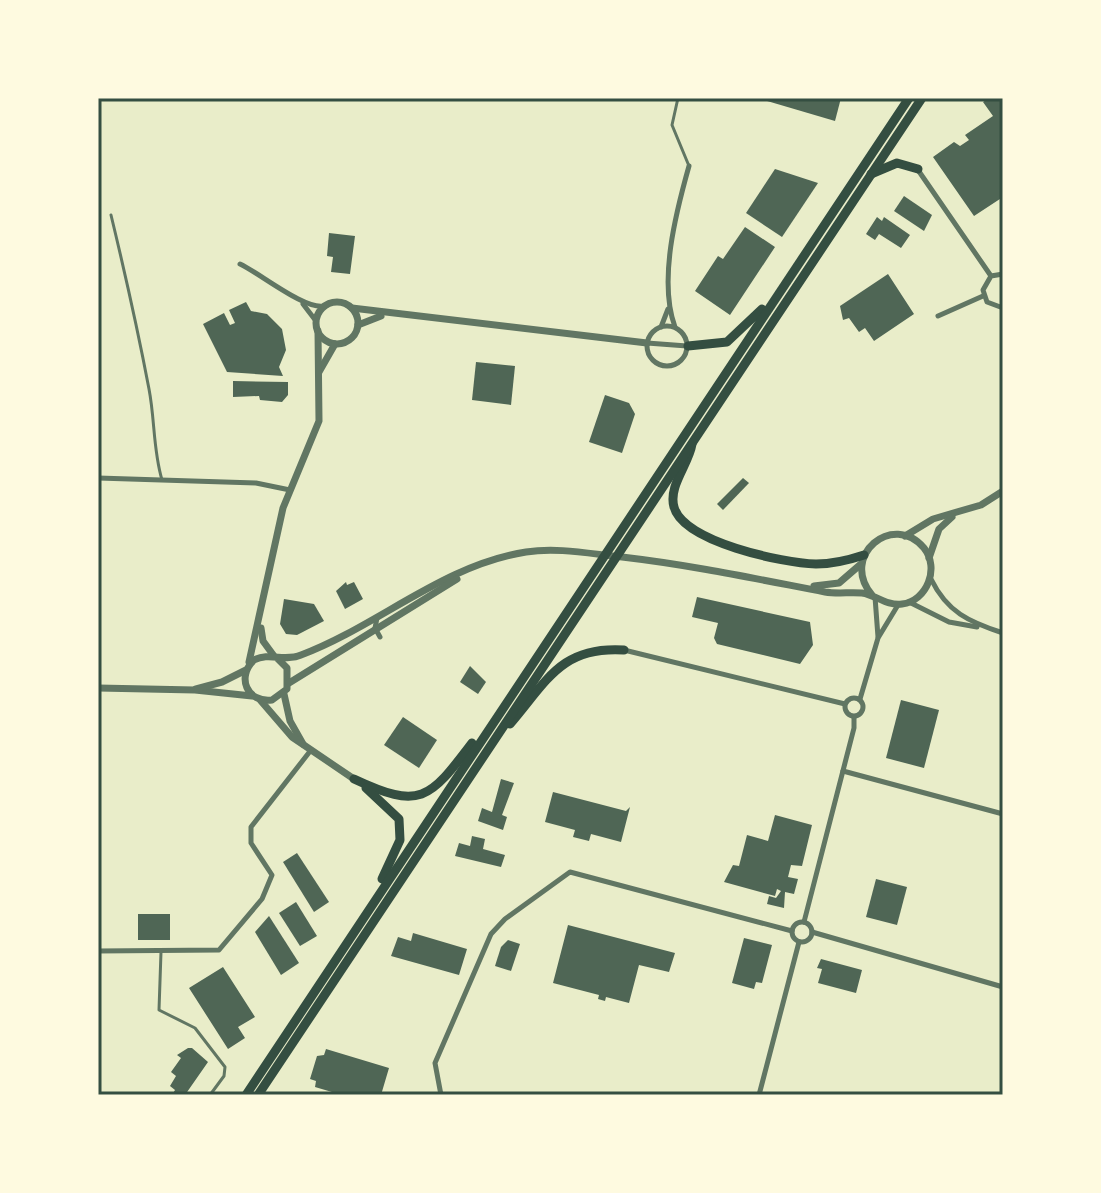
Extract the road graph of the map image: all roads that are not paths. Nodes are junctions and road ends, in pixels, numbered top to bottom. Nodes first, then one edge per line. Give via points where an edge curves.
1 (678, 98) edge
2 (909, 98) edge
3 (922, 98) edge
4 (689, 166) joint
5 (918, 169) joint
6 (871, 174) junction
7 (111, 215) dead end
8 (240, 264) dead end
9 (795, 269) junction
10 (1003, 274) edge
11 (991, 276) junction
12 (983, 296) junction
13 (302, 303) junction
14 (670, 304) junction
15 (324, 306) junction
16 (352, 308) junction
17 (1003, 308) edge
18 (387, 315) junction
19 (938, 316) dead end
20 (316, 321) junction
21 (358, 325) junction
22 (661, 327) junction
23 (675, 327) junction
24 (318, 331) junction
25 (647, 343) junction
26 (335, 344) junction
27 (688, 346) junction
28 (318, 374) junction
29 (693, 441) junction
30 (98, 478) edge
31 (162, 480) junction
32 (290, 490) junction
33 (1003, 491) edge
34 (961, 512) junction
35 (905, 536) junction
36 (929, 558) junction
37 (863, 559) junction
38 (473, 567) junction
39 (930, 578) junction
40 (804, 586) junction
41 (873, 596) junction
42 (909, 602) junction
43 (898, 604) junction
44 (380, 613) junction
45 (260, 619) junction
46 (385, 623) junction
47 (375, 628) junction
48 (986, 628) junction
49 (1003, 633) edge
50 (380, 637) dead end
51 (878, 638) junction
52 (624, 650) joint
53 (276, 658) junction
54 (247, 667) junction
55 (526, 673) junction
56 (289, 683) junction
57 (98, 688) edge
58 (195, 690) junction
59 (284, 694) junction
60 (256, 698) junction
61 (860, 699) junction
62 (845, 704) junction
63 (854, 717) junction
64 (308, 748) junction
65 (480, 760) junction
66 (843, 771) junction
67 (354, 779) junction
68 (1003, 814) edge
69 (373, 901) junction
70 (804, 922) junction
71 (792, 931) junction
72 (812, 932) junction
73 (799, 942) junction
74 (98, 951) edge
75 (161, 952) junction
76 (1003, 987) edge
77 (210, 1095) edge
78 (246, 1095) edge
79 (258, 1095) edge
80 (441, 1095) edge
81 (759, 1095) edge

1 - 4 lane via 672,125
2 - 9 highway
3 - 6 highway
4 - 14 street via 673,221
5 - 6 highway via 897,163
5 - 11 street
6 - 29 highway
7 - 31 lane via 150,393 154,453
8 - 13 street
9 - 27 highway via 734,338
9 - 55 highway
10 - 11 street
11 - 12 street
12 - 17 street
12 - 19 street
13 - 15 street
13 - 20 street
14 - 22 street
14 - 23 street
15 - 16 street via 335,302
15 - 20 street
16 - 18 street
16 - 21 street
18 - 21 street
18 - 25 street
20 - 24 street
21 - 26 street via 347,341
22 - 23 street
22 - 25 street
23 - 27 street
24 - 26 street
24 - 28 street
25 - 27 street
25 - 27 street via 652,359 667,367 684,358
26 - 28 street
28 - 32 street via 319,421
29 - 37 highway via 673,505 695,533 792,561
29 - 65 highway
30 - 31 street
31 - 32 street via 256,483
32 - 45 street via 275,536
33 - 34 street
34 - 35 street via 933,519
34 - 36 street via 939,529
35 - 36 street
35 - 37 street via 884,536
36 - 39 street
37 - 40 street via 839,583
37 - 41 street via 864,583
38 - 40 street via 528,551 577,552
38 - 44 street
38 - 46 street
39 - 42 street
39 - 48 street via 950,609
40 - 41 street
41 - 43 street
41 - 51 street
42 - 43 street
42 - 48 street via 949,622
43 - 51 street
44 - 46 street
44 - 47 street
44 - 53 street via 302,655
45 - 53 street via 263,641
45 - 54 street
46 - 47 street
47 - 50 street
47 - 56 street
48 - 49 street
51 - 61 street
52 - 62 street
52 - 65 highway via 588,651 568,659
53 - 54 street via 261,656
53 - 56 street via 287,668
54 - 58 street
54 - 60 street via 247,689
55 - 67 highway via 453,769 427,791 405,799
55 - 69 highway
56 - 59 street
57 - 58 street
58 - 60 street
59 - 60 street via 272,700
59 - 64 street via 290,721
60 - 64 street
61 - 62 street via 850,698
61 - 63 street via 863,709
62 - 63 street
63 - 66 street
64 - 67 street
64 - 75 street via 251,827 251,843 272,875 262,899 219,950
65 - 79 highway
66 - 68 street
66 - 70 street
67 - 69 highway via 394,812 400,828
69 - 78 highway
70 - 71 street
70 - 72 street
71 - 73 street
71 - 80 street via 570,872 491,934 435,1063
72 - 73 street
72 - 76 street
73 - 81 street
74 - 75 street
75 - 77 lane via 159,1010 195,1028 225,1067

